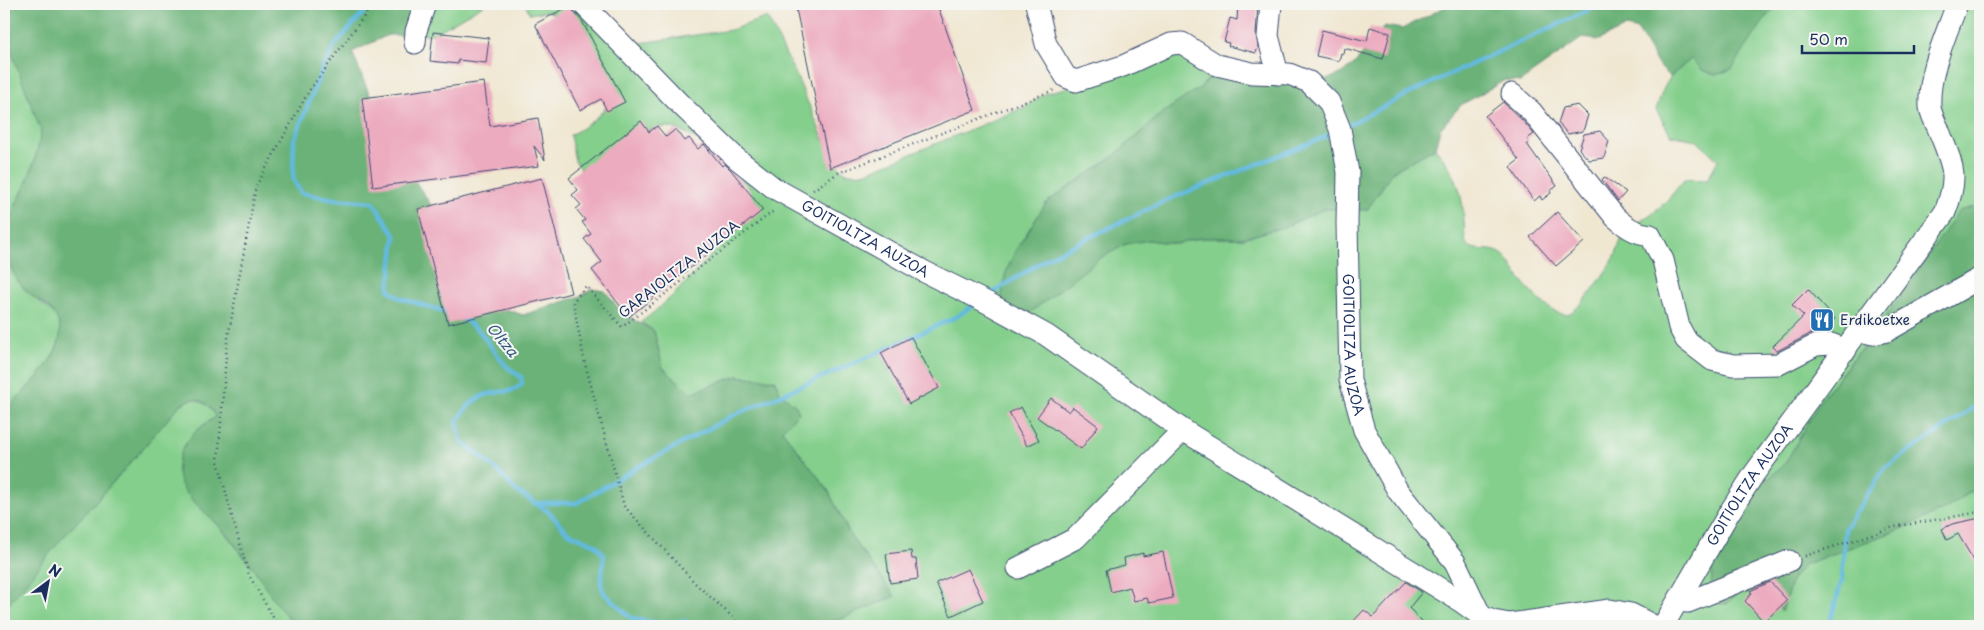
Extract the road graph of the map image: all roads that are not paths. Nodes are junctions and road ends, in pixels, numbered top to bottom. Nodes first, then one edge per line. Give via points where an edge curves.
1 (425, 4) edge
2 (583, 4) edge
3 (1036, 4) edge
4 (1271, 4) edge
5 (1957, 4) edge
6 (414, 43) dead end
7 (1278, 74) junction
8 (1512, 94) dead end
9 (1980, 278) edge
10 (1860, 331) junction
11 (1846, 350) junction
12 (1183, 430) junction
13 (1789, 561) road end
14 (1018, 568) dead end
15 (1678, 601) junction
16 (1481, 616) junction
17 (1654, 626) edge
18 (1663, 626) edge

1 - 6 street
2 - 12 street, GOITIOLTZA AUZOA via 736,158 774,188 1046,335
3 - 7 street, GOITIOLTZA AUZOA via 1046,44 1066,77 1076,81 1123,66 1171,44 1182,43 1217,65 1252,73
4 - 7 street via 1268,36
5 - 10 street, GOITIOLTZA AUZOA via 1930,89 1930,109 1953,168 1953,192 1945,212
7 - 16 street, GOITIOLTZA AUZOA via 1289,74 1309,82 1329,102 1340,129 1348,172 1350,380 1364,430 1398,492 1455,562
8 - 11 street via 1531,111 1615,217 1639,234 1650,235 1663,260 1679,327 1686,340 1701,353 1712,360 1733,365 1779,364 1816,345 1831,344
9 - 10 street via 1887,332 1872,334
10 - 11 street, GOITIOLTZA AUZOA
11 - 15 street, GOITIOLTZA AUZOA via 1754,474
12 - 14 street via 1076,538
12 - 16 street, GOITIOLTZA AUZOA
13 - 15 street via 1688,602
15 - 18 street, GOITIOLTZA AUZOA
16 - 17 street, GOITIOLTZA AUZOA via 1510,624 1610,610 1631,614

